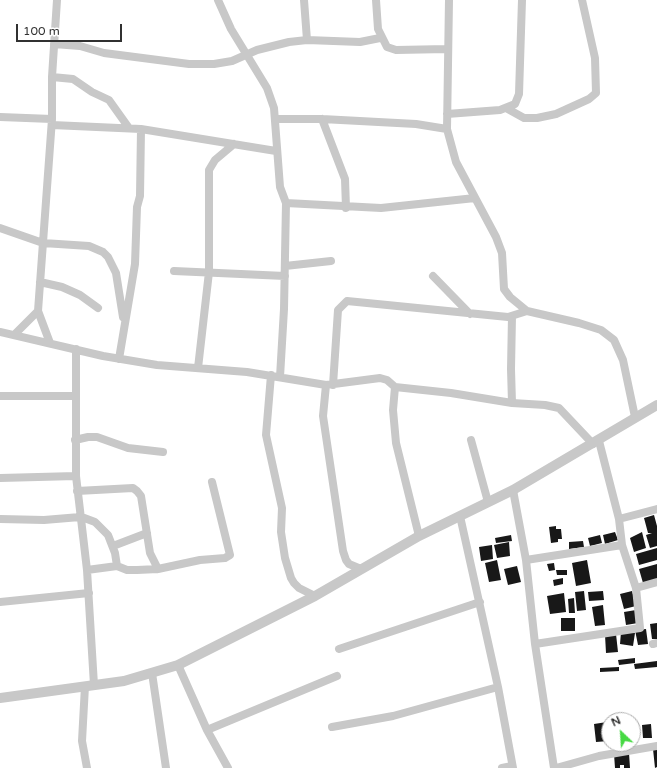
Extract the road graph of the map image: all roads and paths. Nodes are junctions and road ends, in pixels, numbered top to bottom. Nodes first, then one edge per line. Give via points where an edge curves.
1 (57, 0) edge
2 (218, 0) edge
3 (304, 0) edge
4 (376, 0) edge
5 (449, 0) edge
6 (522, 0) edge
7 (582, 0) edge
8 (380, 38) junction
9 (307, 40) junction
10 (54, 44) junction
11 (447, 49) junction
12 (246, 55) junction
13 (52, 77) junction
14 (506, 108) junction
15 (447, 114) junction
16 (0, 116) edge
17 (276, 119) junction
18 (322, 119) junction
19 (52, 122) junction
20 (129, 128) junction
21 (141, 129) junction
22 (447, 129) junction
23 (234, 144) junction
24 (276, 151) junction
25 (475, 198) junction
26 (286, 204) junction
27 (346, 208) junction
28 (0, 228) edge
29 (43, 243) junction
30 (331, 261) dead end
31 (285, 266) junction
32 (174, 271) dead end
33 (209, 272) junction
34 (284, 276) junction
35 (433, 276) dead end
36 (40, 282) junction
37 (98, 308) dead end
38 (526, 311) junction
39 (38, 312) junction
40 (470, 314) junction
41 (512, 316) junction
42 (124, 324) junction
43 (0, 332) edge
44 (14, 335) junction
45 (50, 343) junction
46 (76, 349) junction
47 (119, 359) junction
48 (198, 368) junction
49 (275, 376) junction
50 (330, 385) junction
51 (395, 387) junction
52 (0, 396) edge
53 (76, 396) junction
54 (512, 403) junction
55 (657, 405) edge
56 (635, 417) junction
57 (75, 440) junction
58 (471, 440) dead end
59 (596, 442) junction
60 (163, 452) dead end
61 (76, 476) junction
62 (0, 478) edge
63 (212, 482) dead end
64 (513, 490) junction
65 (77, 491) junction
66 (488, 502) junction
67 (657, 509) edge
68 (460, 516) junction
69 (80, 517) junction
70 (619, 518) junction
71 (0, 519) edge
72 (147, 533) junction
73 (419, 536) junction
74 (622, 545) junction
75 (113, 546) junction
76 (526, 560) junction
77 (117, 566) junction
78 (158, 569) junction
79 (361, 569) junction
80 (87, 570) junction
81 (657, 582) edge
82 (636, 588) junction
83 (89, 593) junction
84 (314, 596) junction
85 (0, 602) edge
86 (480, 602) junction
87 (535, 644) junction
88 (339, 649) dead end
89 (178, 665) junction
90 (152, 673) junction
91 (336, 676) dead end
92 (90, 686) junction
93 (498, 687) junction
94 (0, 698) edge
95 (332, 727) dead end
96 (207, 730) junction
97 (657, 746) edge
98 (512, 767) edge
99 (86, 768) edge
100 (166, 768) edge
101 (228, 768) edge
102 (502, 768) edge
103 (555, 768) edge

1 - 10 street
2 - 12 street
3 - 9 street
4 - 8 street
5 - 11 street
6 - 14 street via 519,94 514,104
7 - 14 street via 595,58 596,93 589,99 556,114 537,118 524,118
8 - 9 street via 360,42
8 - 11 street via 387,47 396,50
9 - 12 street via 265,47
10 - 12 street via 189,64 214,64
10 - 13 street
11 - 15 street
12 - 17 street via 271,97
13 - 19 street
13 - 20 street via 73,79 109,100
14 - 15 street
15 - 22 street
16 - 19 street
17 - 18 street
17 - 24 street
18 - 22 street via 416,124
18 - 27 street via 345,179
19 - 20 street
19 - 29 street
20 - 21 street
21 - 23 street
21 - 42 street via 140,196 137,207 134,264
22 - 25 street via 456,162
23 - 24 street
23 - 33 street via 215,160 209,170
24 - 26 street via 280,187
25 - 27 street via 381,208
25 - 38 street via 502,253 504,290
26 - 27 street
26 - 31 street
28 - 29 street
29 - 36 street
29 - 42 street via 89,246 108,257 116,274
30 - 31 street
31 - 34 street
32 - 33 street
33 - 34 street
33 - 48 street
34 - 49 street
35 - 40 street
36 - 37 street via 62,287 80,295
36 - 39 street
38 - 41 street
38 - 56 street via 601,330 614,340 623,360
39 - 44 street
39 - 45 street
40 - 41 street
40 - 50 street via 347,301 338,310
41 - 54 street
42 - 47 street
43 - 44 street
44 - 45 street
45 - 46 street
46 - 47 street
46 - 53 street
47 - 48 street
48 - 49 street
49 - 50 street
49 - 84 street via 266,435 282,508 281,532 285,558 294,583
50 - 51 street via 380,378 388,380
50 - 79 street via 323,416 343,551 349,564
51 - 54 street
51 - 73 street via 393,410 396,443
52 - 53 street
53 - 57 street
54 - 59 street via 559,408
55 - 56 street
56 - 59 street
57 - 60 street via 97,438 128,448
57 - 61 street
58 - 66 street
59 - 64 street
59 - 70 street
61 - 62 street
61 - 65 street
63 - 78 street via 230,555
64 - 66 street
64 - 76 street
65 - 69 street
65 - 72 street via 133,488 141,496
66 - 68 street
67 - 70 street
68 - 73 street
68 - 86 street
69 - 71 street via 44,520
69 - 75 street via 95,522 108,535
69 - 80 street
70 - 74 street
72 - 75 street
72 - 78 street via 153,561
73 - 79 street
74 - 76 street
74 - 82 street
75 - 77 street
76 - 87 street
77 - 78 street via 137,570
77 - 80 street
79 - 84 street
80 - 83 street
81 - 82 street
82 - 87 street via 640,628
83 - 85 street
83 - 92 street
84 - 89 street
86 - 88 street
86 - 93 street
87 - 103 street
89 - 90 street
89 - 96 street
90 - 92 street via 124,681
90 - 100 street
91 - 96 street
92 - 94 street
92 - 99 street via 82,741
93 - 95 street via 393,716
93 - 98 street
96 - 101 street
97 - 103 street via 599,756
98 - 102 street

